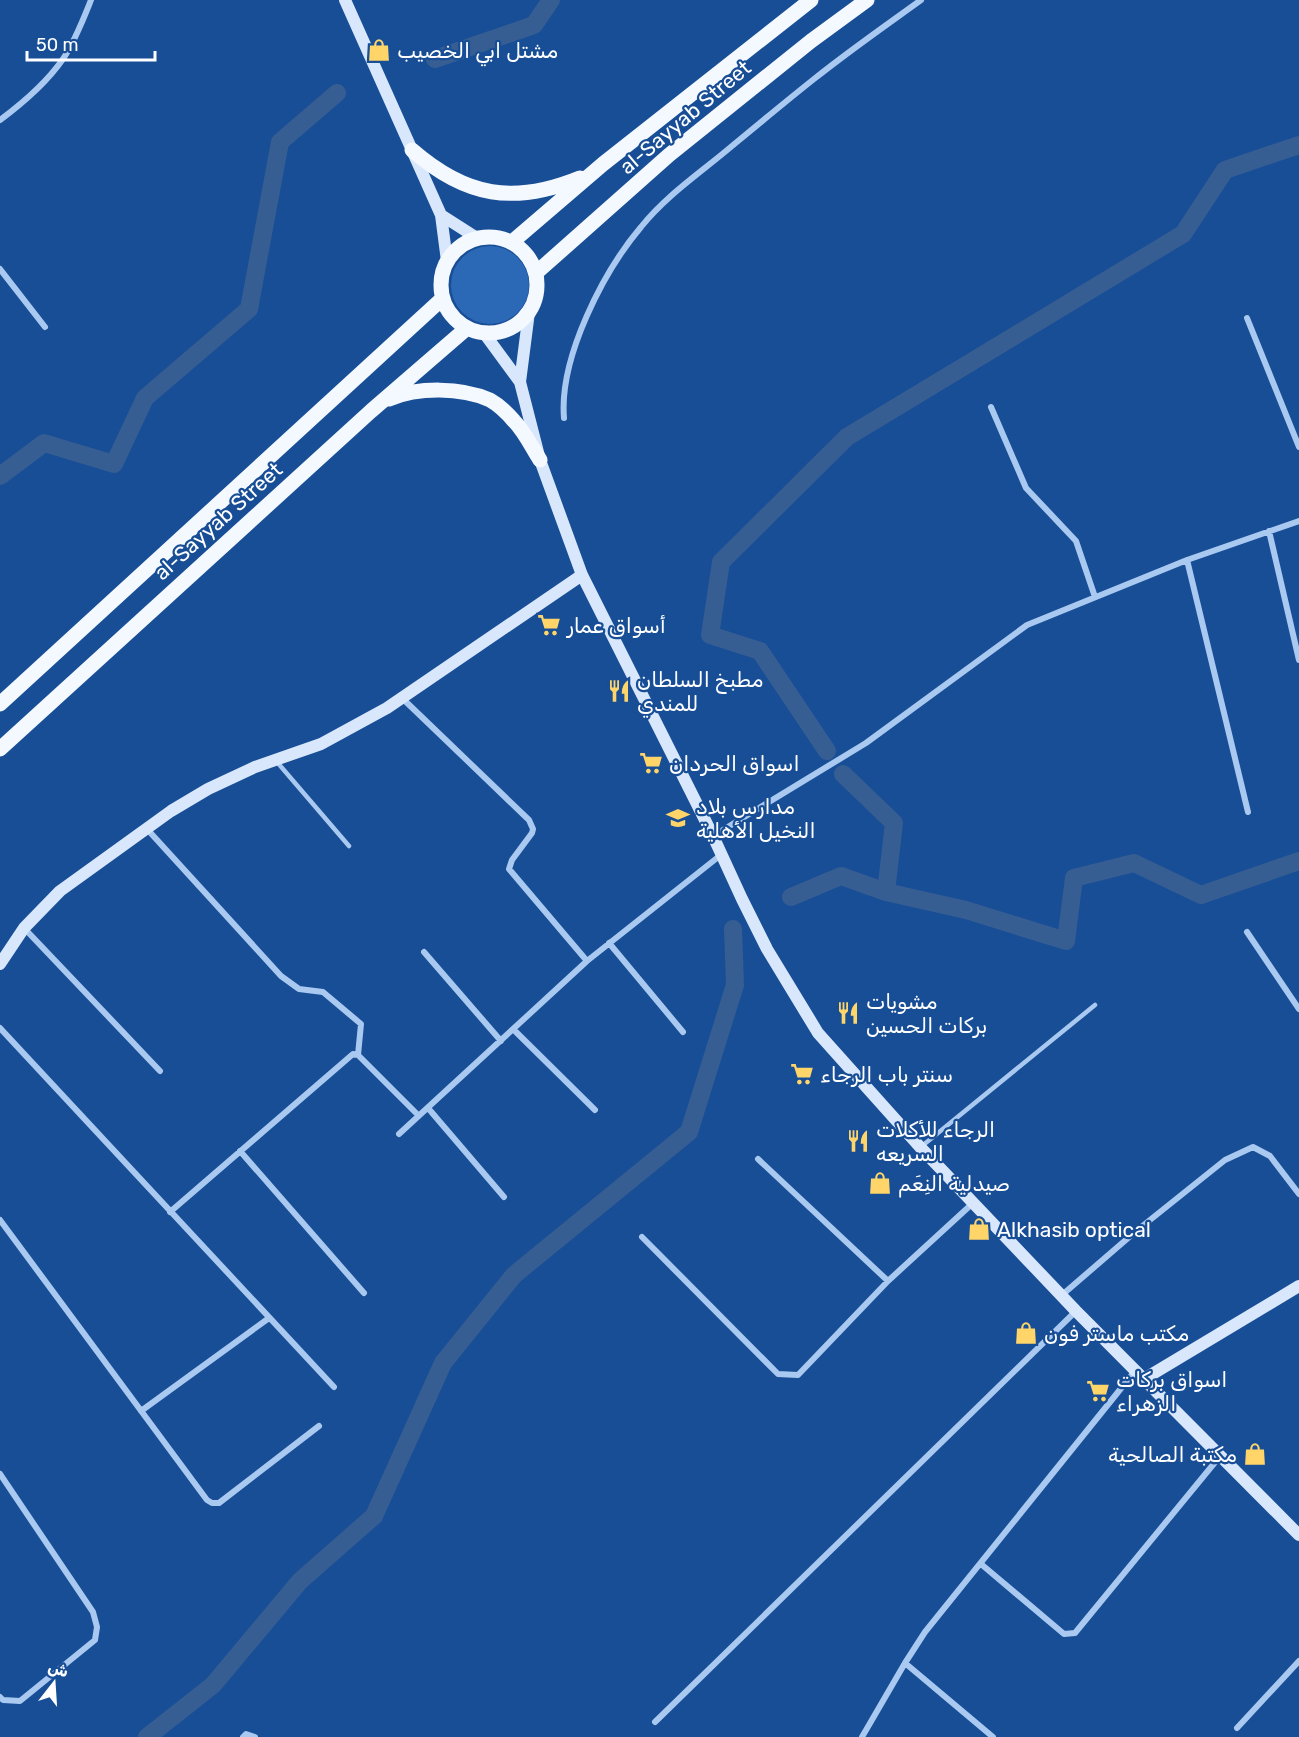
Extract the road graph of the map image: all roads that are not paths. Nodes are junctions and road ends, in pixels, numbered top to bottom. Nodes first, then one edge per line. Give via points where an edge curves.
1 (91, 0) edge
2 (345, 0) edge
3 (811, 0) edge
4 (867, 0) edge
5 (921, 0) edge
6 (0, 120) edge
7 (412, 150) junction
8 (603, 164) junction
9 (441, 215) junction
10 (477, 238) junction
11 (512, 242) junction
12 (447, 261) junction
13 (0, 269) edge
14 (536, 273) junction
15 (443, 298) junction
16 (530, 312) junction
17 (1246, 318) dead end
18 (45, 327) dead end
19 (467, 328) junction
20 (484, 333) junction
21 (520, 382) junction
22 (381, 402) junction
23 (991, 407) dead end
24 (564, 418) dead end
25 (1299, 447) edge
26 (540, 460) junction
27 (1299, 521) edge
28 (1269, 531) junction
29 (1187, 560) junction
30 (582, 575) junction
31 (1095, 597) junction
32 (1299, 660) edge
33 (402, 698) junction
34 (0, 704) edge
35 (0, 749) edge
36 (276, 759) junction
37 (1248, 813) dead end
38 (147, 829) junction
39 (714, 836) junction
40 (349, 846) dead end
41 (722, 854) junction
42 (24, 928) junction
43 (1247, 932) dead end
44 (609, 944) junction
45 (424, 952) dead end
46 (587, 962) junction
47 (0, 964) edge
48 (1095, 1005) dead end
49 (1299, 1009) edge
50 (0, 1028) edge
51 (514, 1030) junction
52 (683, 1032) dead end
53 (501, 1041) junction
54 (358, 1055) junction
55 (160, 1071) dead end
56 (428, 1108) junction
57 (595, 1110) dead end
58 (419, 1116) junction
59 (399, 1134) dead end
60 (920, 1147) junction
61 (240, 1151) junction
62 (758, 1159) dead end
63 (1299, 1194) edge
64 (504, 1197) dead end
65 (973, 1203) junction
66 (170, 1212) junction
67 (0, 1220) edge
68 (642, 1237) dead end
69 (888, 1281) junction
70 (1299, 1286) edge
71 (364, 1293) dead end
72 (1062, 1295) junction
73 (1076, 1311) junction
74 (269, 1318) junction
75 (1140, 1375) junction
76 (334, 1387) dead end
77 (141, 1411) junction
78 (319, 1426) dead end
79 (1221, 1455) junction
80 (0, 1474) edge
81 (1299, 1535) edge
82 (981, 1564) junction
83 (1299, 1661) edge
84 (905, 1663) junction
85 (0, 1697) edge
86 (654, 1722) dead end
87 (1237, 1728) dead end
88 (243, 1737) edge
89 (255, 1737) edge
90 (862, 1737) edge
91 (993, 1737) edge

1 - 6 street via 64,58
2 - 7 main road
3 - 8 main road, al-Sayyab Street
4 - 14 main road, al-Sayyab Street via 669,155
5 - 24 street via 816,78 667,200 641,226 616,262 582,327 567,383
7 - 8 main road via 455,181 505,193 556,188
7 - 9 main road
8 - 11 main road, al-Sayyab Street
9 - 10 main road
9 - 12 main road
10 - 11 main road
10 - 12 main road via 465,243
11 - 14 main road via 527,255
12 - 15 main road via 442,273
13 - 18 street
14 - 16 main road via 536,300
15 - 19 main road via 452,316
15 - 34 main road, al-Sayyab Street
16 - 20 main road via 509,329
16 - 21 main road
17 - 25 street
19 - 20 main road
19 - 22 main road, al-Sayyab Street
20 - 21 main road
21 - 26 main road
22 - 26 main road via 434,390 490,401 516,423
22 - 35 main road, al-Sayyab Street
23 - 31 street via 1026,489 1076,541
26 - 30 main road
27 - 28 street
28 - 29 street
28 - 32 street
29 - 31 street
29 - 37 street
30 - 33 main road
30 - 39 main road
31 - 39 street via 1027,625 866,743
33 - 36 main road via 321,744
33 - 46 street via 529,820 532,833 510,868
36 - 38 main road via 208,789
36 - 40 lane
38 - 42 main road via 60,891
38 - 54 street via 281,976 299,989 323,992 361,1024
39 - 41 main road
41 - 44 street
41 - 60 main road via 767,949 818,1033
42 - 47 main road
42 - 55 street
43 - 49 street
44 - 46 street
44 - 52 street
45 - 53 street
46 - 51 street
48 - 60 lane
50 - 66 street
51 - 53 street
51 - 57 street
53 - 56 street
54 - 58 street
54 - 61 street via 353,1054
56 - 58 street
56 - 64 street
58 - 59 street
60 - 65 main road
61 - 66 street
61 - 71 street
62 - 69 street
63 - 72 street via 1270,1156 1253,1147 1225,1160
65 - 69 street
65 - 72 main road
66 - 74 street
67 - 77 street
68 - 69 street via 778,1374 798,1376
70 - 75 main road
72 - 73 main road
73 - 75 main road
73 - 86 street
74 - 76 street
74 - 77 street
75 - 79 main road
75 - 82 street
77 - 78 street via 212,1503 219,1503
79 - 81 main road
79 - 82 street via 1075,1633 1064,1634
80 - 85 street via 93,1612 97,1627 95,1640 20,1701
82 - 84 street via 925,1632
83 - 87 street
84 - 90 street
84 - 91 street
88 - 89 street

